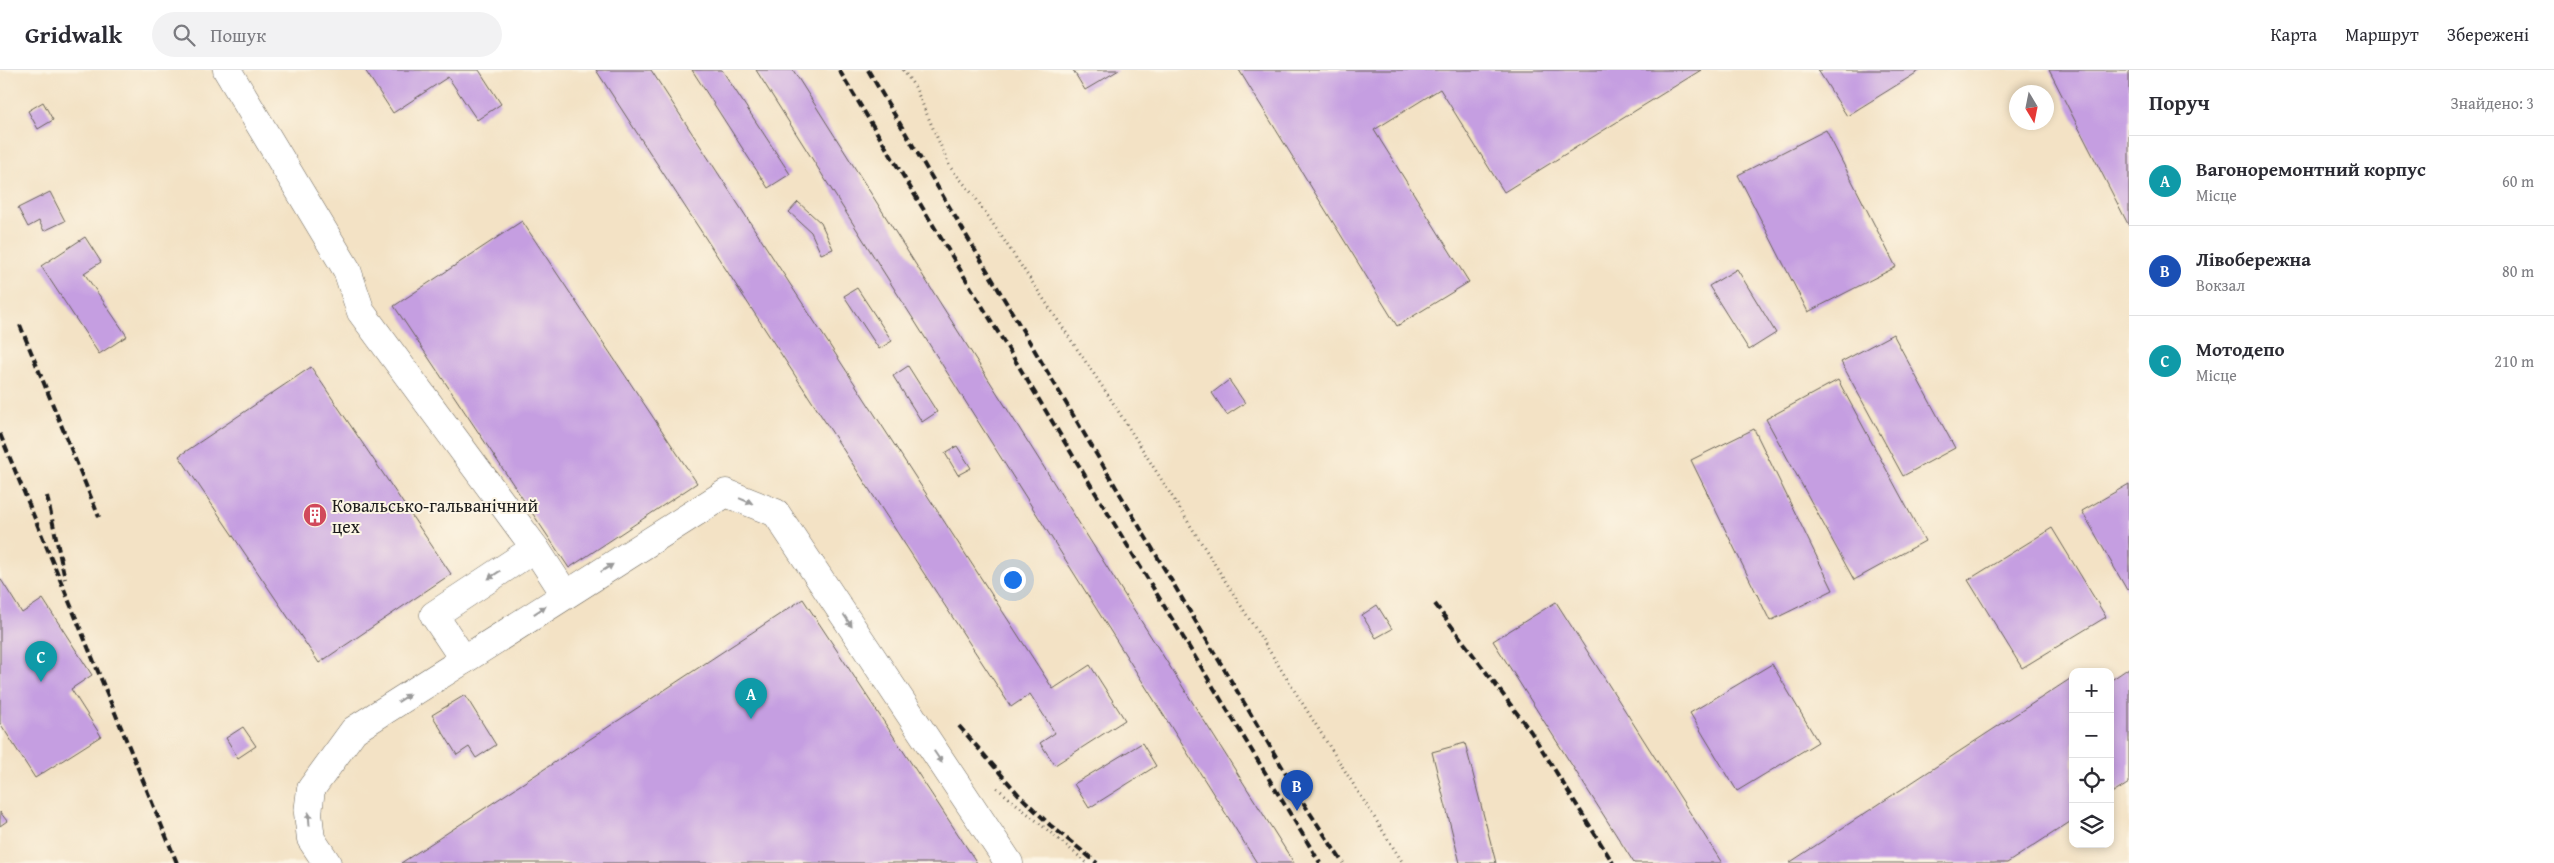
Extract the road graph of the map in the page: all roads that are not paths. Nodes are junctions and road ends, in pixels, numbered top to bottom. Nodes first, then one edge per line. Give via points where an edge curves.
1 (227, 70) edge
2 (535, 548) junction
3 (565, 594) junction
4 (464, 660) junction
5 (327, 863) edge
6 (1009, 863) edge

1 - 2 lane via 347,270 361,312
2 - 3 lane
2 -> 4 lane via 434,615
4 -> 3 lane
3 -> 6 lane via 726,493 776,513
5 -> 4 lane via 311,839 308,813 311,789 354,730

